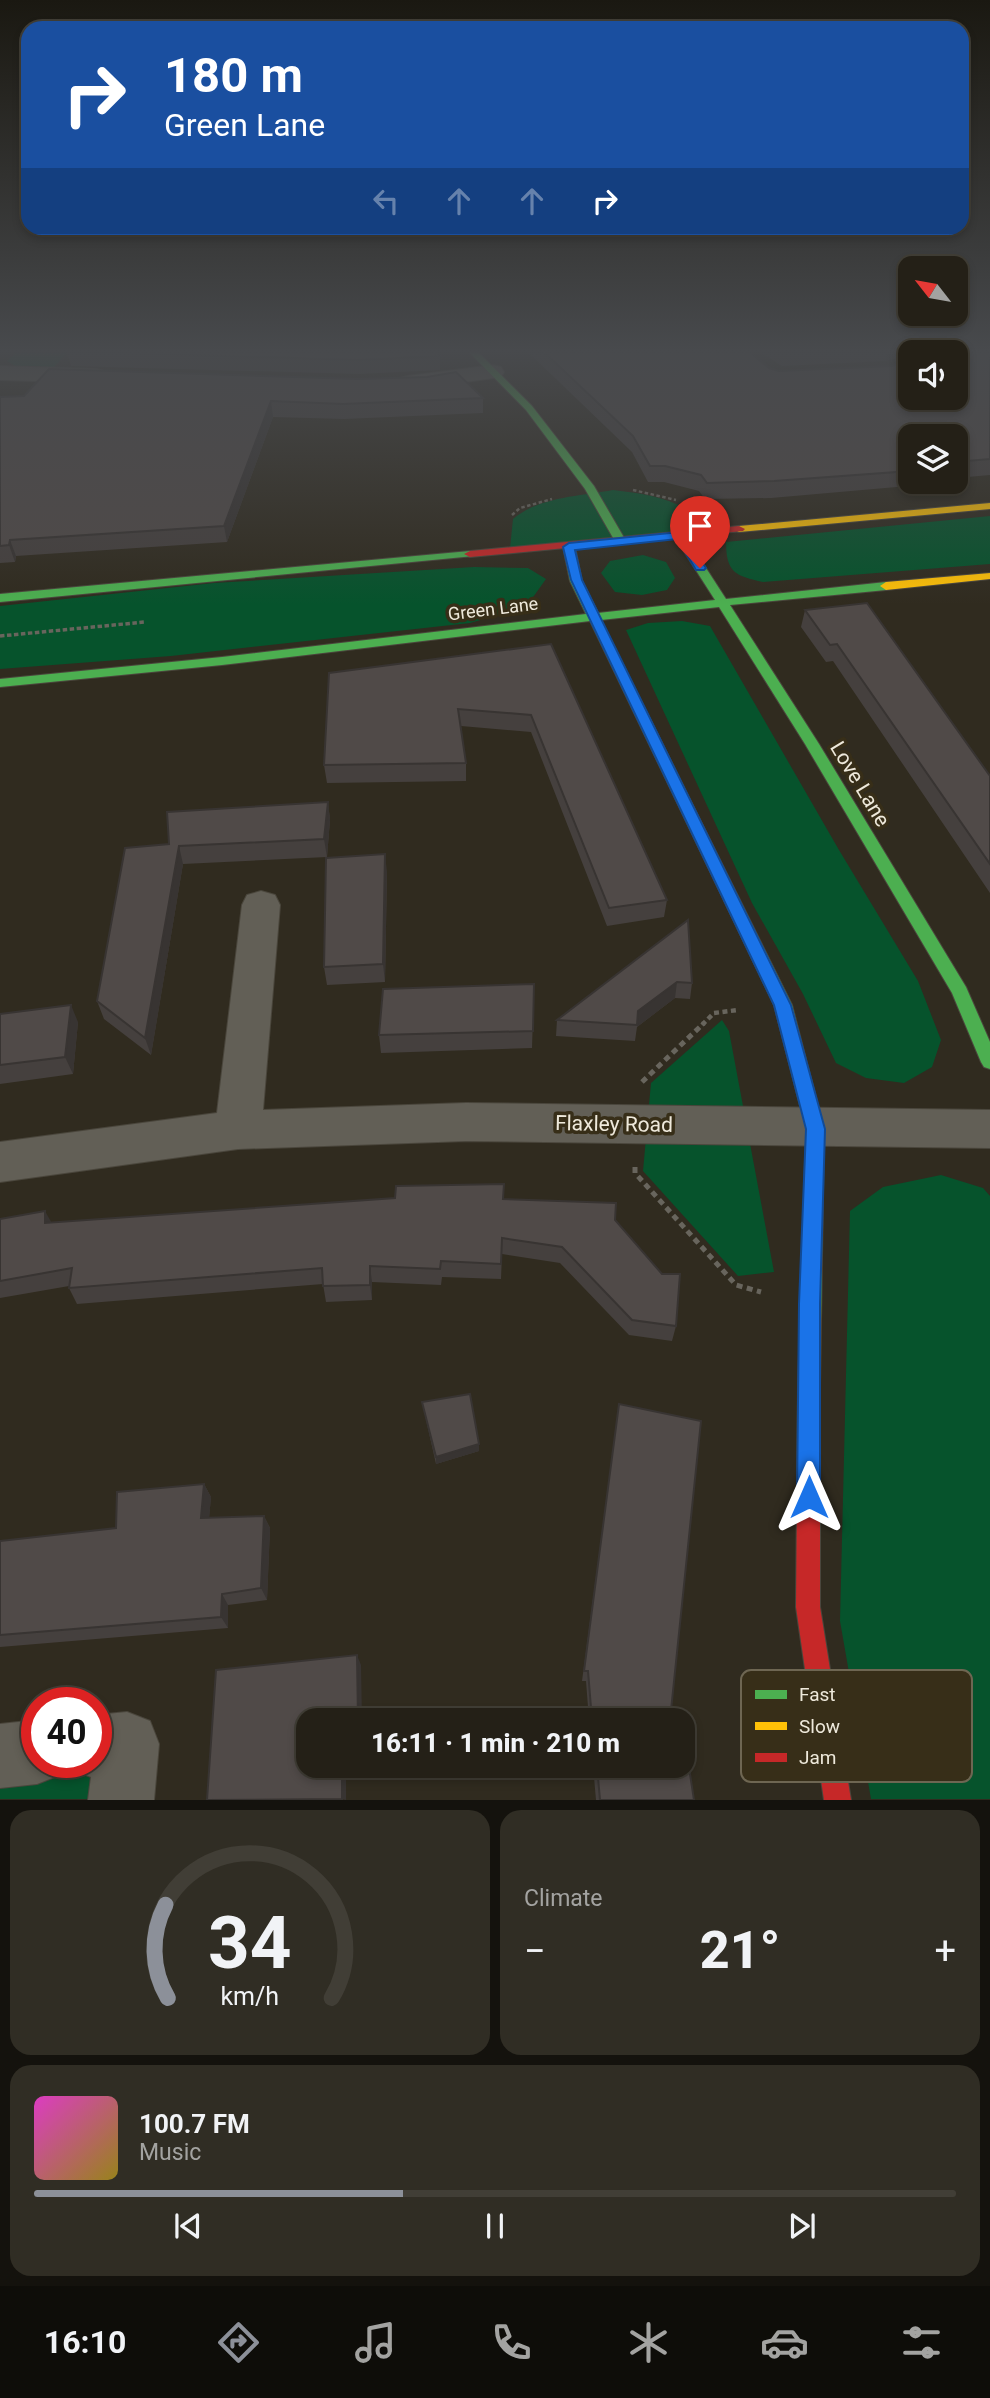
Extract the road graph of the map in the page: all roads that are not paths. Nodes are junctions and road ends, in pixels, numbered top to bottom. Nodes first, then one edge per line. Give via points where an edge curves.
1 (551, 437) edge
2 (990, 506) edge
3 (680, 536) junction
4 (620, 541) junction
5 (569, 547) junction
6 (990, 576) edge
7 (0, 598) edge
8 (719, 601) junction
9 (595, 616) junction
10 (0, 683) edge
11 (261, 905) dead end
12 (990, 1062) edge
13 (815, 1129) junction
14 (990, 1129) edge
15 (238, 1130) junction
16 (0, 1162) edge
17 (818, 1670) edge
18 (112, 1745) edge
19 (21, 1754) edge
20 (0, 1756) edge
21 (835, 1782) edge
22 (121, 1800) edge
23 (838, 1800) edge

1 - 4 street via 590,488
2 - 3 street
3 - 4 street
3 - 8 street, Love Lane
4 - 5 street
5 - 7 street
5 - 9 street via 576,580
6 - 8 street, Green Lane
8 - 9 street, Green Lane
8 - 12 street, Love Lane via 812,744 960,992
9 - 10 street, Green Lane via 165,668
9 - 13 street via 783,1005
11 - 15 street
13 - 14 street, Flaxley Road
13 - 15 street, Flaxley Road via 466,1122
13 - 17 street via 808,1606
15 - 16 street, Flaxley Road
18 - 22 street via 127,1744
19 - 20 street
21 - 23 street

